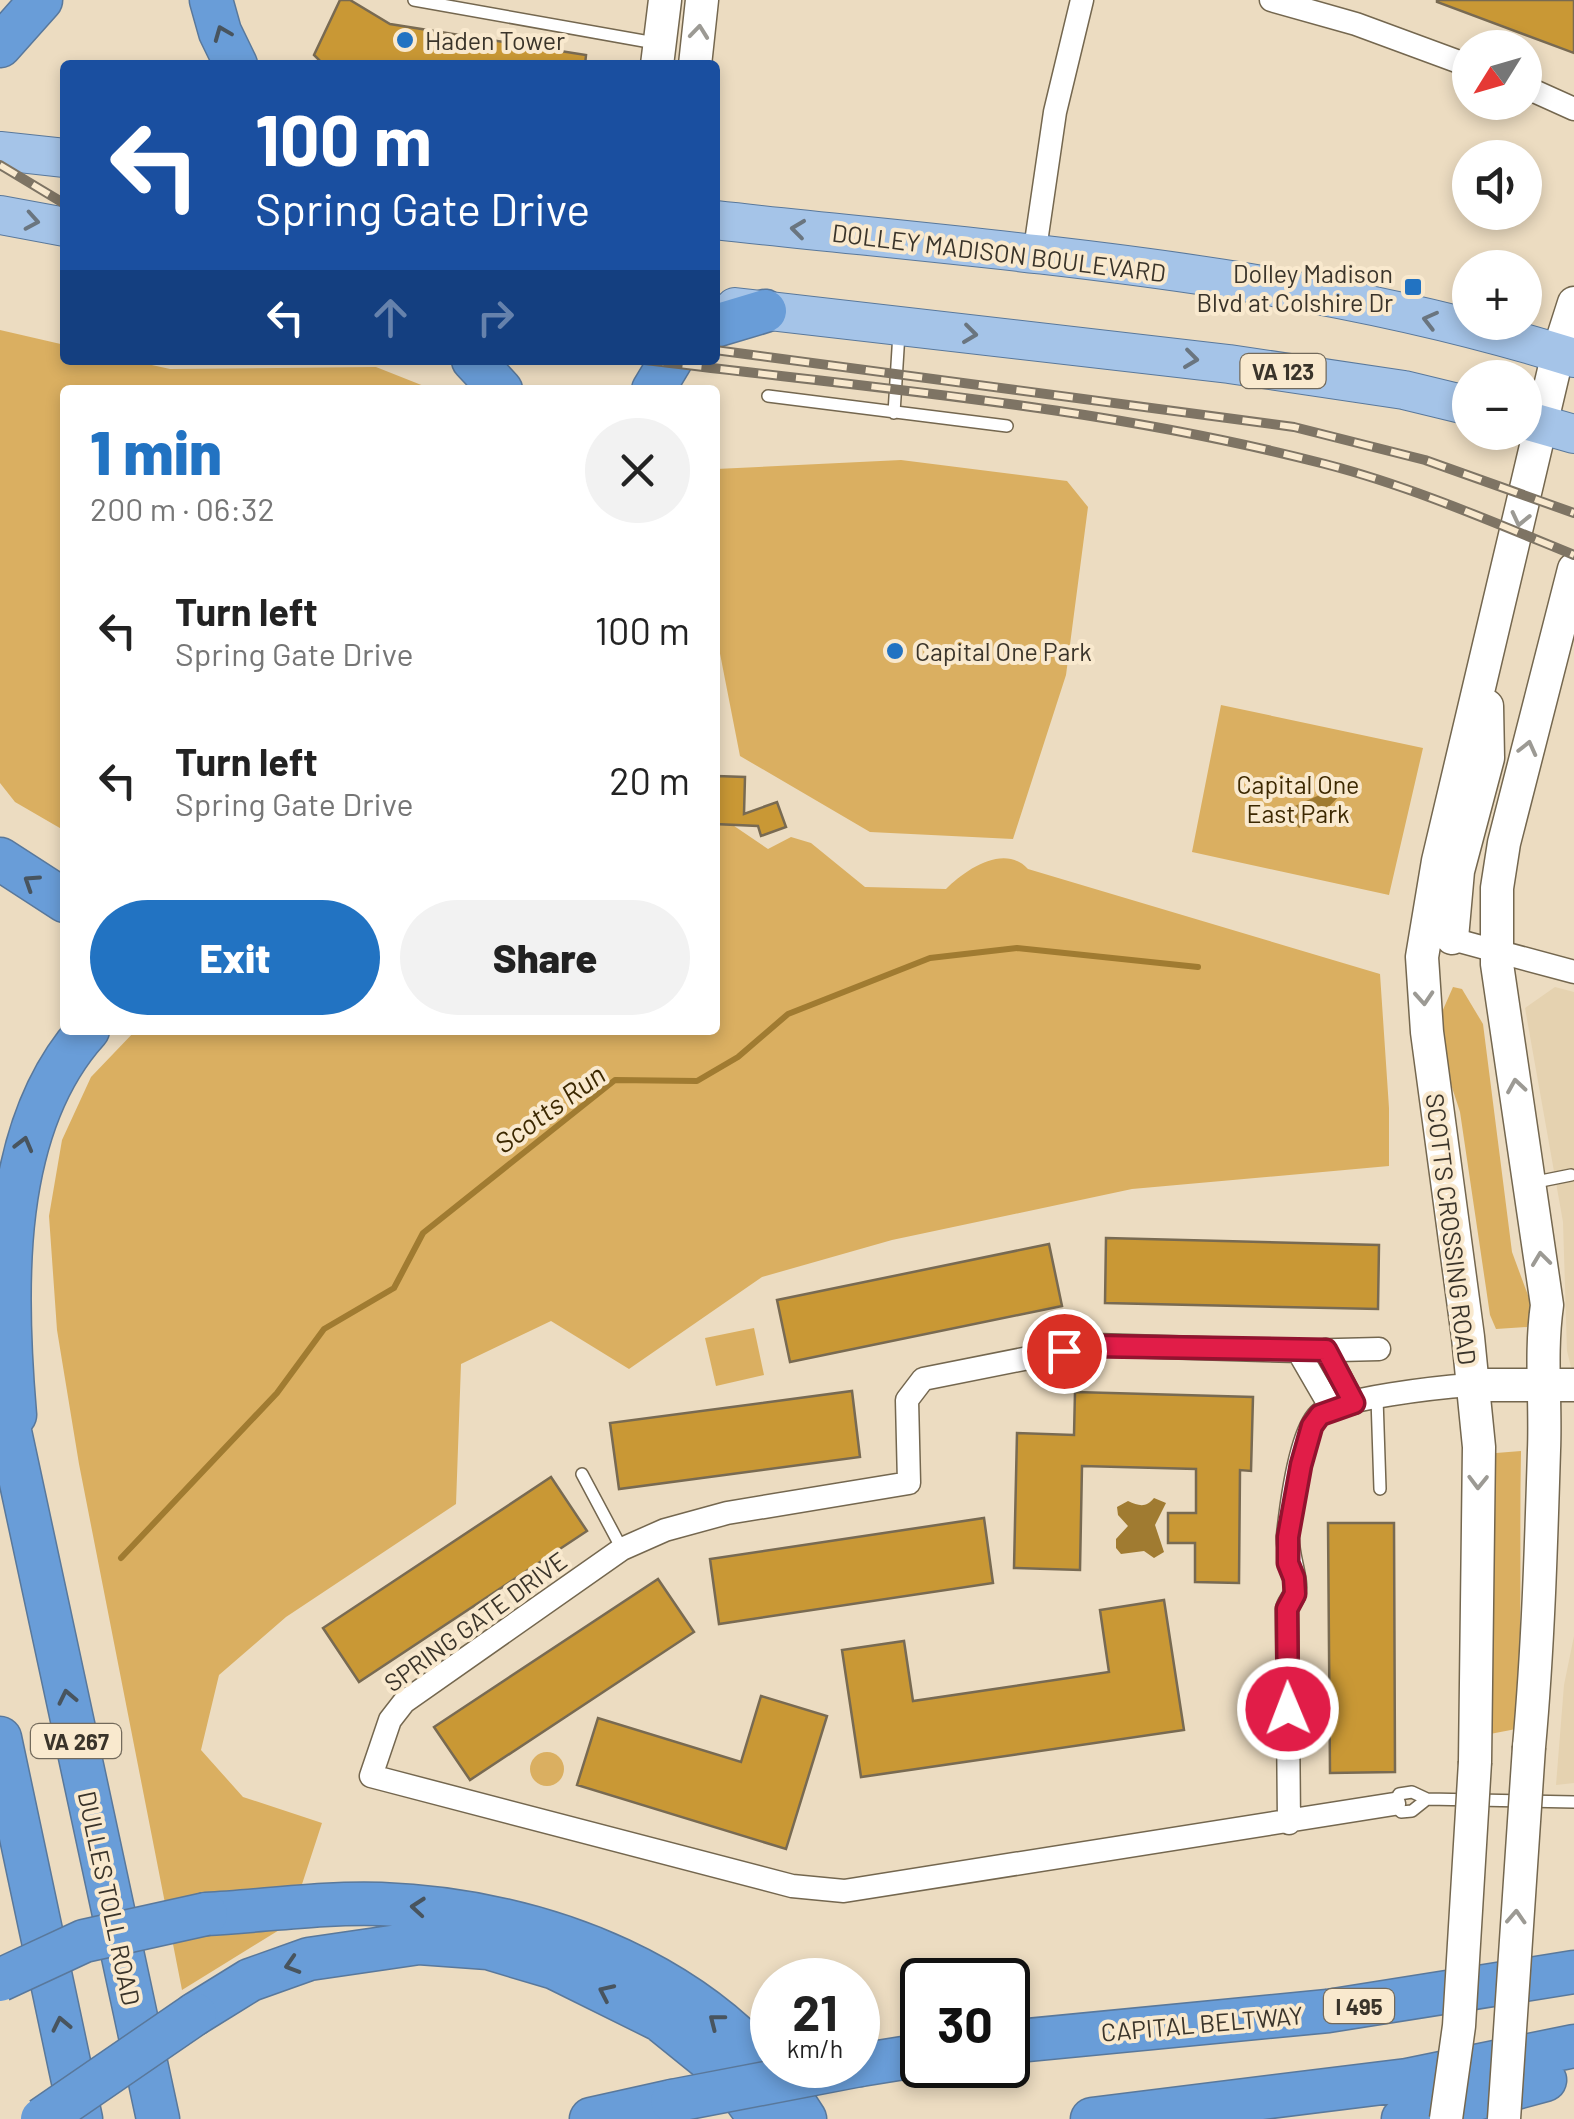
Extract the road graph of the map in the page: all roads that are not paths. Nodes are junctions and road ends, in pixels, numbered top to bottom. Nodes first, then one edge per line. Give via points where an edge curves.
1 (41, 0) edge
2 (211, 0) edge
3 (414, 0) edge
4 (665, 0) edge
5 (702, 0) edge
6 (1082, 0) edge
7 (1271, 0) edge
8 (0, 46) edge
9 (658, 54) edge
10 (1452, 59) edge
11 (234, 60) edge
12 (696, 60) edge
13 (1542, 95) edge
14 (1574, 109) edge
15 (0, 151) edge
16 (60, 157) edge
17 (0, 215) edge
18 (720, 221) edge
19 (60, 225) edge
20 (1034, 256) junction
21 (1574, 303) edge
22 (720, 306) edge
23 (765, 311) junction
24 (720, 324) edge
25 (900, 326) junction
26 (1566, 355) edge
27 (478, 365) edge
28 (496, 385) edge
29 (768, 396) dead end
30 (1452, 402) edge
31 (894, 413) junction
32 (1006, 426) dead end
33 (1547, 426) edge
34 (1574, 569) edge
35 (0, 858) edge
36 (60, 899) edge
37 (1439, 935) junction
38 (1496, 950) junction
39 (1574, 972) edge
40 (84, 1035) edge
41 (1571, 1175) dead end
42 (1531, 1183) junction
43 (1379, 1349) dead end
44 (1326, 1350) junction
45 (1298, 1352) junction
46 (0, 1384) edge
47 (1471, 1385) junction
48 (1558, 1385) edge
49 (1377, 1398) junction
50 (1342, 1405) junction
51 (582, 1474) dead end
52 (1380, 1489) dead end
53 (29, 1519) junction
54 (622, 1548) junction
55 (0, 1738) edge
56 (1574, 1802) edge
57 (1394, 1804) joint
58 (1289, 1822) junction
59 (124, 1964) junction
60 (1574, 1972) edge
61 (0, 1980) edge
62 (1030, 2040) edge
63 (1570, 2064) edge
64 (750, 2086) edge
65 (42, 2119) edge
66 (81, 2119) edge
67 (158, 2119) edge
68 (176, 2119) edge
69 (592, 2119) edge
70 (760, 2119) edge
71 (805, 2119) edge
72 (1092, 2119) edge
73 (1206, 2119) edge
74 (1403, 2119) edge
75 (1446, 2119) edge
76 (1504, 2119) edge

1 - 8 highway
11 -> 2 highway
3 - 9 lane
4 - 9 main road
12 -> 5 main road
6 - 20 street
7 - 10 street
13 - 14 street
15 - 16 main road
17 -> 19 main road
20 -> 18 main road, DOLLEY MADISON BOULEVARD
26 -> 20 main road, DOLLEY MADISON BOULEVARD via 1247,281
21 - 26 main road, SCOTTS CROSSING ROAD
22 - 23 main road, VA 123
23 - 24 highway
23 - 25 main road, VA 123
25 -> 30 main road, VA 123 via 1229,364
25 - 31 lane
26 - 33 main road, SCOTTS CROSSING ROAD
27 - 28 highway
29 - 31 lane
31 - 32 lane
33 -> 37 main road, SCOTTS CROSSING ROAD via 1483,676
38 -> 34 main road via 1504,842
36 -> 35 highway
37 - 38 street
37 -> 47 main road, SCOTTS CROSSING ROAD via 1422,992
38 - 39 street
42 -> 38 main road
53 -> 40 highway via 9,1344 14,1189 35,1108
41 - 42 lane
48 -> 42 main road
43 - 44 street, SPRING GATE DRIVE
44 - 45 street, SPRING GATE DRIVE
44 - 50 street
45 - 50 street
45 - 54 street, SPRING GATE DRIVE via 1094,1346 923,1379 908,1400 909,1482 727,1513
46 - 53 highway, DULLES TOLL ROAD / VA 267
47 - 48 main road
47 - 49 street
47 -> 75 main road, SCOTTS CROSSING ROAD, bridge via 1479,1447 1475,1762 1459,2026
76 -> 48 main road, bridge via 1544,1444
49 - 50 street
49 - 52 lane
50 - 58 street via 1312,1426 1288,1537 1295,1594 1288,1604
51 - 54 lane
59 -> 53 highway, DULLES TOLL ROAD / VA 267
54 - 58 street, SPRING GATE DRIVE via 404,1702 390,1720 371,1776 792,1886 844,1891
66 -> 55 highway
56 - 57 lane via 1427,1799 1412,1792
57 - 58 street, SPRING GATE DRIVE
59 - 67 highway, DULLES TOLL ROAD / VA 267
59 - 68 highway
60 - 62 highway, CAPITAL BELTWAY / I 495 via 1328,2011
71 -> 61 highway, bridge via 760,2060 653,1976 569,1937 487,1918 378,1904 206,1914 84,1941
63 - 72 highway
63 - 73 highway
63 - 74 highway
64 - 69 highway, bridge
70 -> 65 highway, bridge via 728,2075 660,2020 554,1968 488,1948 419,1943 309,1959 250,1980

